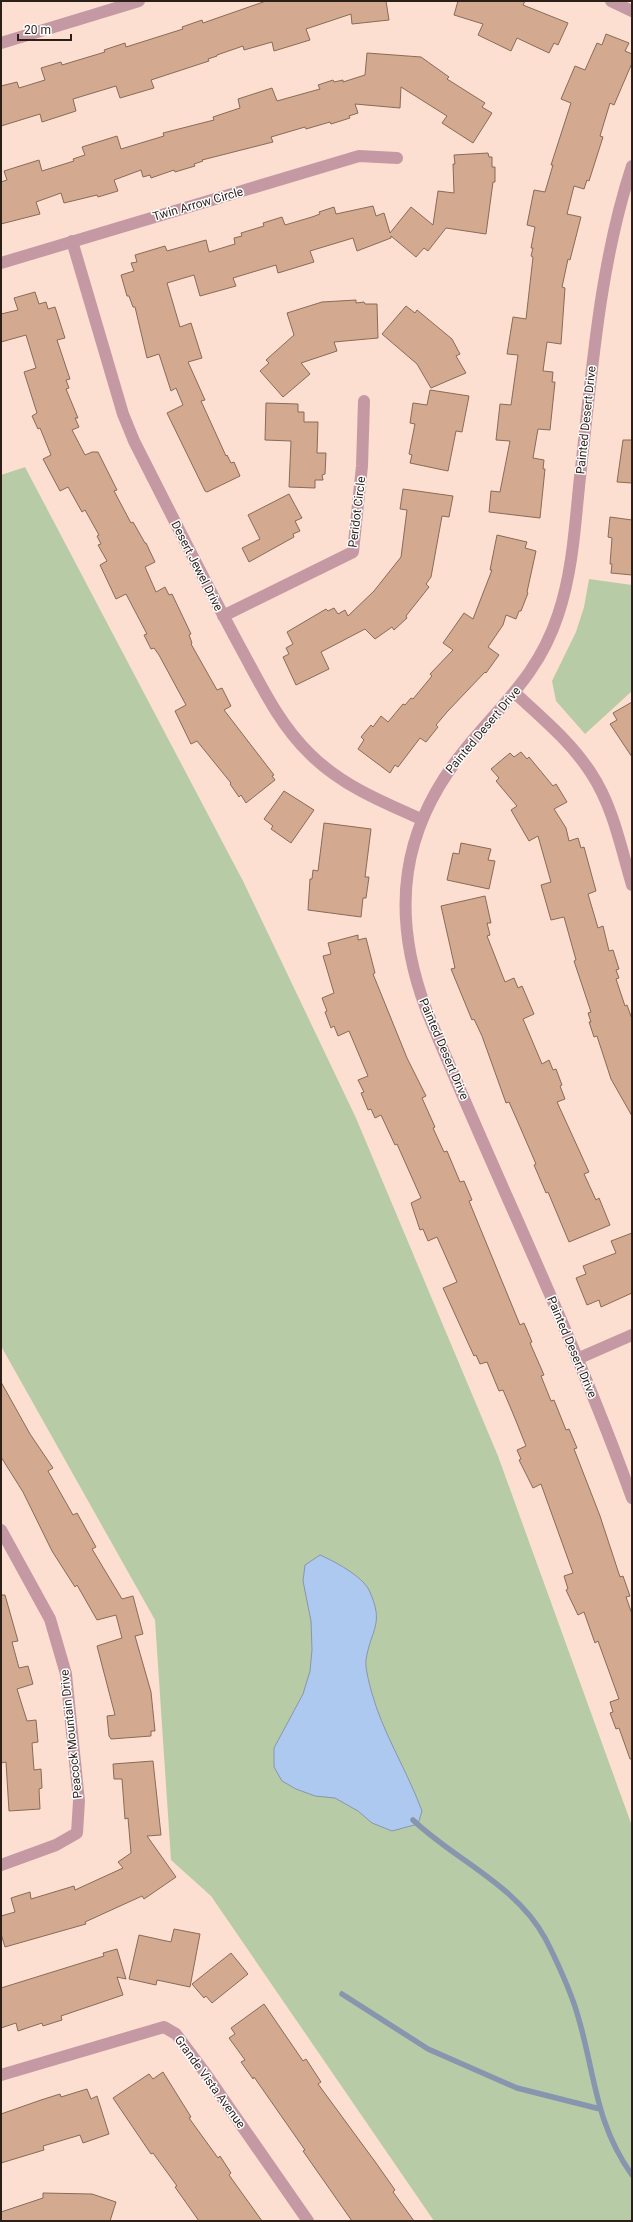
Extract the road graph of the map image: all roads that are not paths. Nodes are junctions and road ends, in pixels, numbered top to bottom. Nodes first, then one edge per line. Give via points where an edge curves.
1 (139, 1) edge
2 (611, 1) edge
3 (632, 11) edge
4 (1, 43) edge
5 (397, 158) dead end
6 (632, 166) edge
7 (72, 241) junction
8 (1, 263) edge
9 (364, 401) dead end
10 (223, 616) junction
11 (515, 693) junction
12 (421, 819) junction
13 (632, 885) edge
14 (632, 1336) edge
15 (578, 1359) junction
16 (632, 1498) edge
17 (1, 1530) edge
18 (1, 1865) edge
19 (1, 2075) edge
20 (308, 2221) edge

1 - 4 street
2 - 3 street
5 - 7 street, Twin Arrow Circle via 359,156
6 - 11 street, Painted Desert Drive via 616,221 597,325 566,588 543,652
7 - 8 street, Twin Arrow Circle
7 - 10 street, Desert Jewel Drive via 122,414
9 - 10 street, Peridot Circle via 362,466 353,552
10 - 12 street, Desert Jewel Drive via 274,709 290,733 310,754 361,792
11 - 12 street, Painted Desert Drive via 455,762 431,797
11 - 13 street via 559,733 592,773 612,818
12 - 15 street, Painted Desert Drive via 410,862 406,906 408,942 416,980
14 - 15 street
15 - 16 street, Painted Desert Drive
17 - 18 street, Peacock Mountain Drive via 50,1620 66,1674 79,1801 77,1833 56,1845
19 - 20 street, Grande Vista Avenue via 164,2027 176,2034 203,2070

